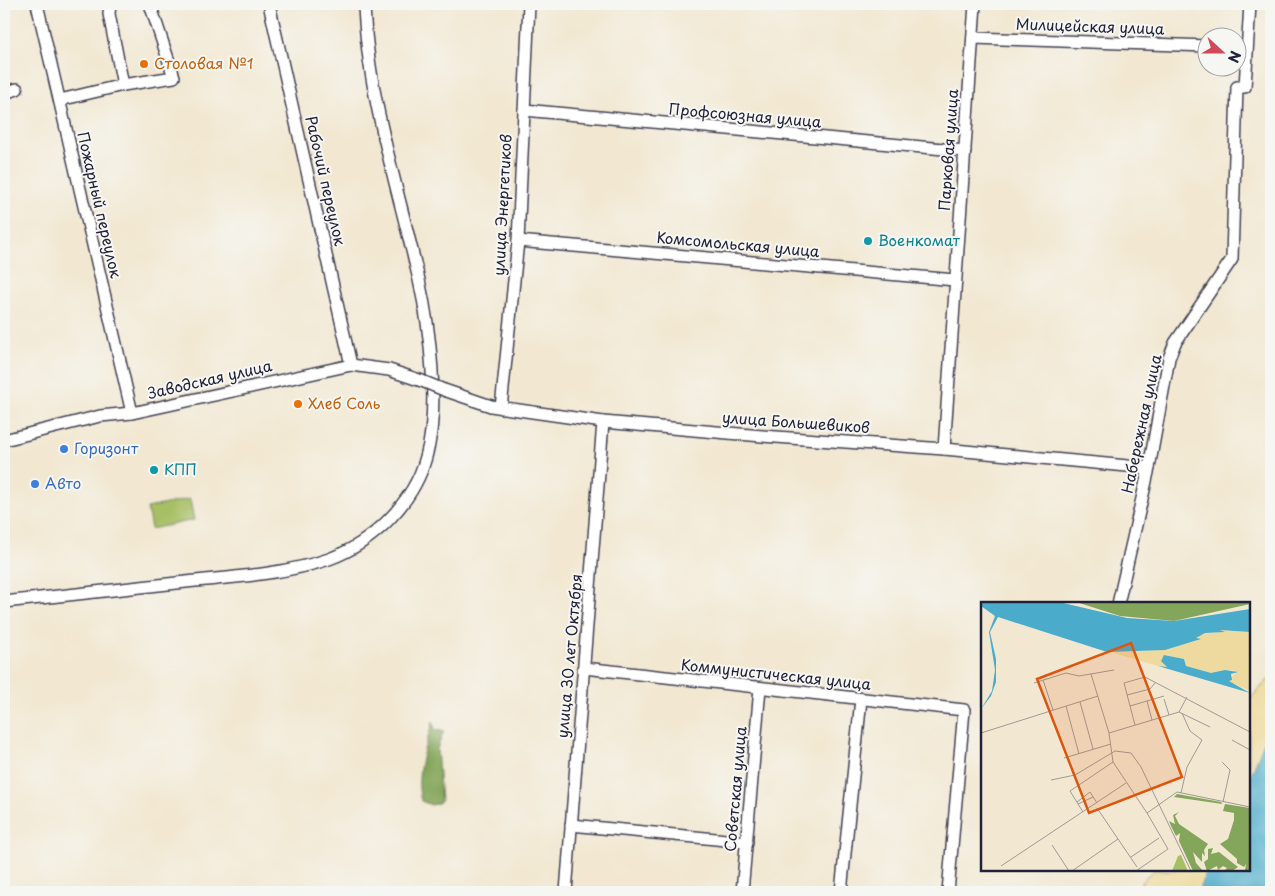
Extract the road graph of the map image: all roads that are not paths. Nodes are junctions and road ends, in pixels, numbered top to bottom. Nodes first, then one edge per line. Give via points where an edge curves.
1 (37, 4) edge
2 (110, 4) edge
3 (150, 4) edge
4 (269, 4) edge
5 (364, 4) edge
6 (529, 4) edge
7 (975, 4) edge
8 (1250, 4) edge
9 (1245, 28) edge
10 (972, 38) junction
11 (1198, 46) edge
12 (1244, 78) edge
13 (123, 85) junction
14 (17, 90) dead end
15 (4, 93) edge
16 (60, 100) junction
17 (524, 110) junction
18 (965, 151) junction
19 (518, 241) junction
20 (956, 280) junction
21 (350, 365) junction
22 (444, 390) joint
23 (501, 408) junction
24 (132, 413) junction
25 (603, 422) junction
26 (4, 440) edge
27 (944, 449) junction
28 (1149, 468) junction
29 (4, 602) edge
30 (1118, 602) edge
31 (584, 668) junction
32 (760, 688) junction
33 (860, 699) junction
34 (571, 825) junction
35 (746, 842) junction
36 (566, 892) edge
37 (742, 892) edge
38 (842, 892) edge
39 (948, 892) edge

1 - 16 street, Пожарный переулок
2 - 13 street via 109,14
3 - 13 street via 174,77
4 - 21 street, Рабочий переулок
5 - 29 street via 373,84 419,282 428,335 432,408 430,440 423,467 413,486 396,510 374,532 347,550 317,563 214,579
6 - 17 street, улица Энергетиков
7 - 10 street, Парковая улица
8 - 9 street, Набережная улица
10 - 11 street, Милицейская улица
10 - 18 street, Парковая улица
12 - 28 street, Набережная улица via 1245,87 1237,87 1232,259 1175,343 1166,370
13 - 16 street
14 - 15 street
16 - 24 street, Пожарный переулок
17 - 18 street, Профсоюзная улица
17 - 19 street, улица Энергетиков
18 - 20 street, Парковая улица
19 - 20 street, Комсомольская улица
19 - 23 street, улица Энергетиков
20 - 27 street, Парковая улица
21 - 22 street, Заводская улица, bridge via 389,370
21 - 24 street, Заводская улица
22 - 23 street, улица Большевиков
23 - 25 street, улица Большевиков
24 - 26 street, Заводская улица via 100,416
25 - 27 street, улица Большевиков
25 - 31 street, улица 30 лет Октября
27 - 28 street, улица Большевиков
28 - 30 street, Набережная улица
31 - 32 street, Коммунистическая улица
31 - 34 street, улица 30 лет Октября
32 - 33 street, Коммунистическая улица
32 - 35 street, Советская улица
33 - 38 street
33 - 39 street, Коммунистическая улица via 964,710
34 - 35 street
34 - 36 street, улица 30 лет Октября
35 - 37 street, Советская улица

